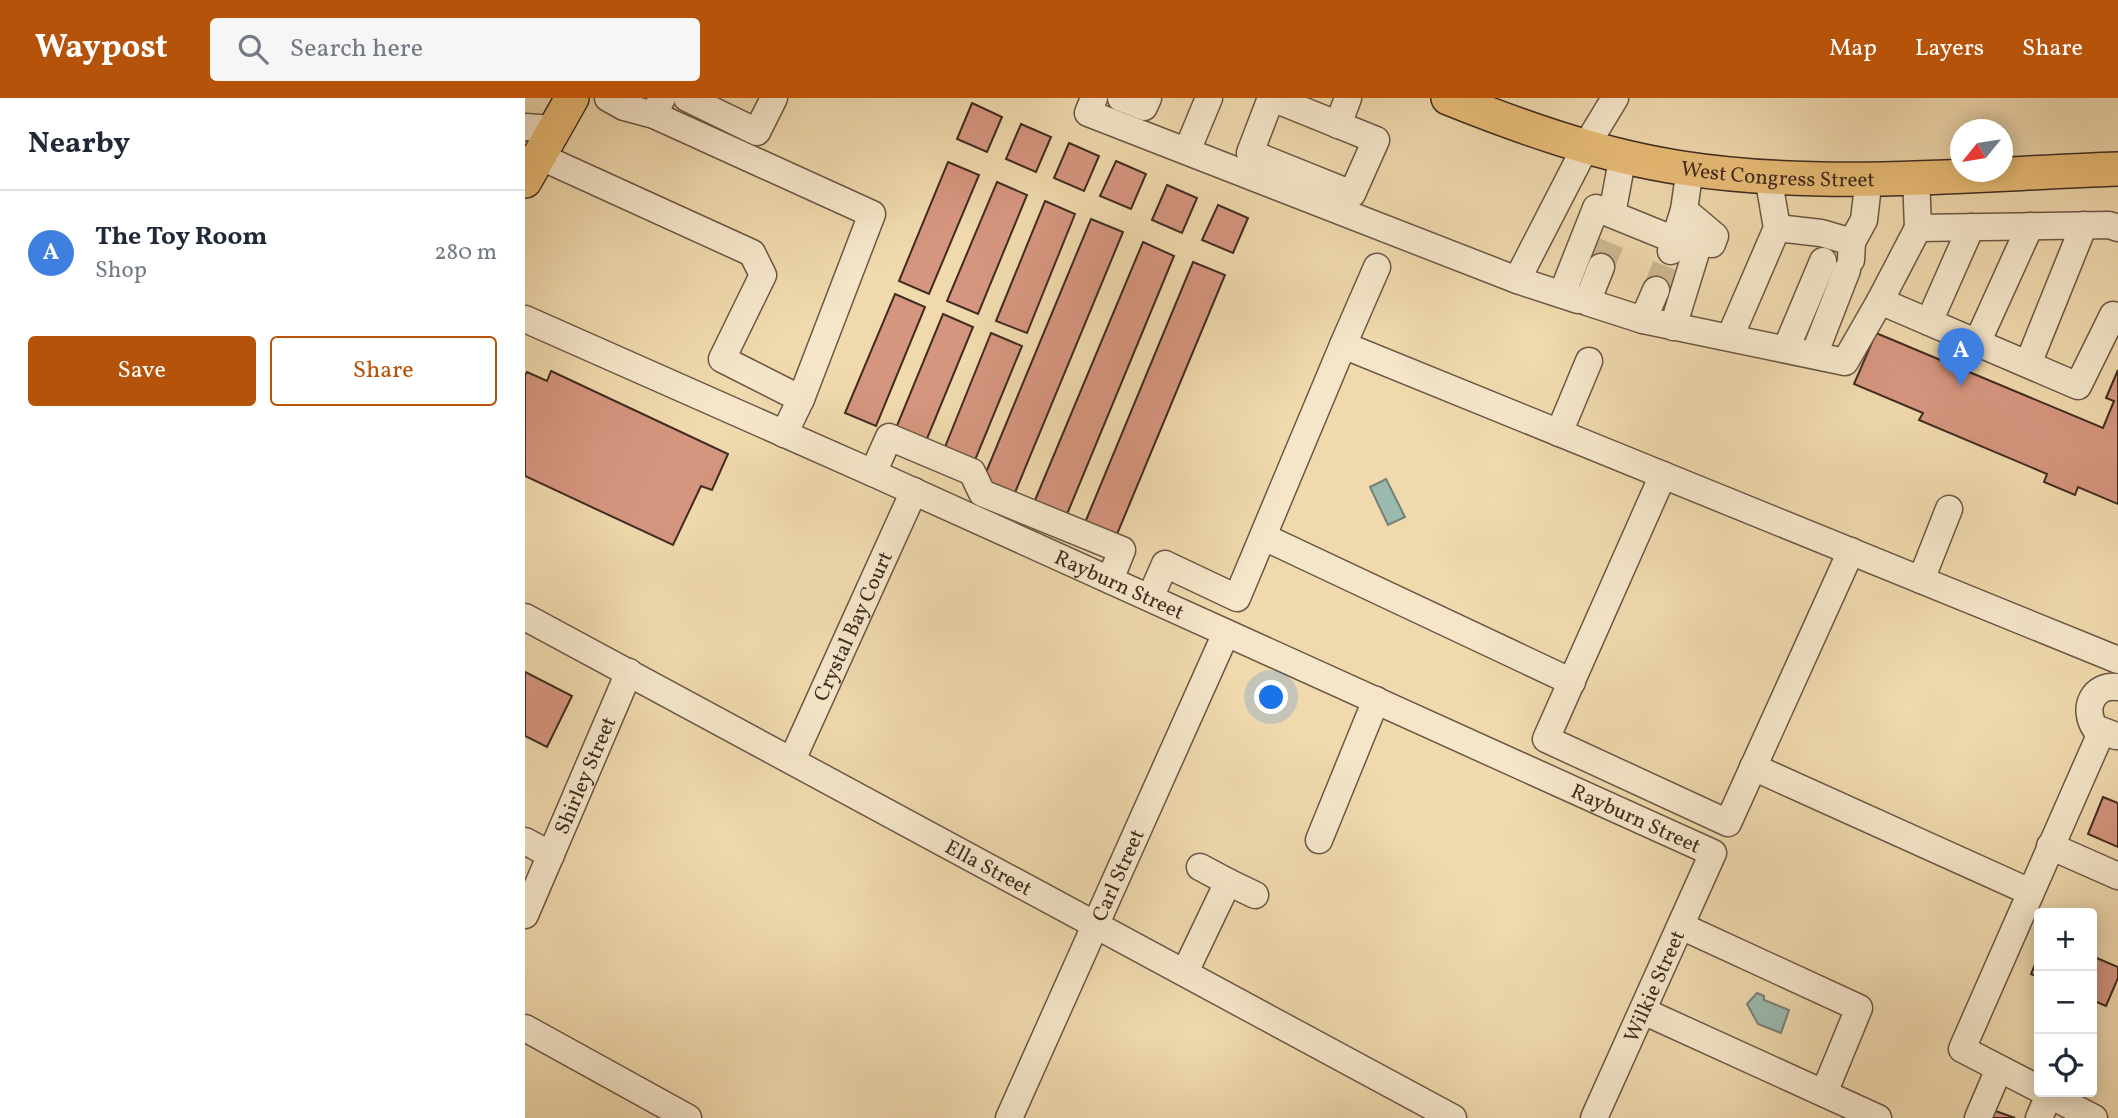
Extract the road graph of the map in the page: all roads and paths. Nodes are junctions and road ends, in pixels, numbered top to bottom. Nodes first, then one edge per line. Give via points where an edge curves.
1 (572, 98) edge
2 (608, 98) edge
3 (687, 98) edge
4 (773, 98) edge
5 (1094, 98) edge
6 (1121, 98) edge
7 (1147, 98) edge
8 (1209, 98) edge
9 (1271, 98) edge
10 (1348, 98) edge
11 (1448, 98) edge
12 (1615, 98) edge
13 (658, 106) edge
14 (1338, 125) junction
15 (1586, 146) junction
16 (536, 148) edge
17 (1187, 151) junction
18 (1623, 155) junction
19 (1690, 168) junction
20 (2118, 169) edge
21 (1768, 176) junction
22 (1916, 176) junction
23 (1869, 177) junction
24 (1684, 210) junction
25 (1617, 220) junction
26 (2084, 225) junction
27 (2030, 226) junction
28 (1971, 227) junction
29 (1918, 228) junction
30 (2118, 228) edge
31 (1777, 229) junction
32 (1712, 244) dead end
33 (1673, 246) junction
34 (1840, 254) junction
35 (1377, 267) dead end
36 (1601, 267) tunnel mouth
37 (1517, 280) junction
38 (1656, 290) tunnel mouth
39 (1574, 298) junction
40 (1880, 301) junction
41 (2116, 312) edge
42 (525, 319) edge
43 (1643, 320) junction
44 (1929, 322) junction
45 (1673, 327) junction
46 (1730, 337) junction
47 (1977, 343) junction
48 (1343, 345) junction
49 (1786, 349) junction
50 (1814, 355) junction
51 (1589, 361) dead end
52 (2028, 364) junction
53 (801, 399) junction
54 (1559, 433) junction
55 (784, 434) junction
56 (873, 473) junction
57 (1663, 475) junction
58 (914, 491) junction
59 (982, 493) junction
60 (1949, 509) dead end
61 (972, 518) junction
62 (1264, 537) junction
63 (1851, 551) junction
64 (1110, 580) junction
65 (1921, 580) junction
66 (1150, 598) junction
67 (525, 617) edge
68 (1226, 633) junction
69 (2118, 660) edge
70 (629, 672) junction
71 (1572, 682) junction
72 (2118, 687) edge
73 (1376, 700) junction
74 (2109, 734) edge
75 (1546, 739) junction
76 (792, 760) junction
77 (1753, 767) junction
78 (1531, 771) junction
79 (1650, 787) junction
80 (1636, 818) junction
81 (1319, 840) dead end
82 (525, 841) edge
83 (2050, 846) junction
84 (1713, 853) joint
85 (551, 855) junction
86 (1200, 867) dead end
87 (2118, 876) edge
88 (1228, 882) junction
89 (2030, 892) junction
90 (1255, 895) dead end
91 (525, 915) edge
92 (1095, 924) junction
93 (1681, 926) junction
94 (1185, 972) junction
95 (1643, 1011) junction
96 (525, 1028) edge
97 (2000, 1069) junction
98 (1824, 1093) junction
99 (2043, 1099) edge
100 (687, 1118) edge
101 (1009, 1118) edge
102 (1453, 1118) edge
103 (1594, 1118) edge
104 (1878, 1118) edge
105 (1977, 1118) edge
106 (2094, 1118) edge

1 - 16 main road
2 - 13 street via 624,107
3 - 4 street via 757,132
5 - 17 street via 1088,113
6 - 7 street via 1144,107
8 - 17 street
9 - 14 street
9 - 14 street via 1250,153 1352,194 1376,140
10 - 14 street
11 - 15 main road, West Congress Street
12 - 15 street
13 - 53 street via 872,214
15 - 18 main road, West Congress Street
15 - 37 street
16 - 53 street via 752,253 763,275 722,359
17 - 37 street
18 - 19 main road, West Congress Street
18 - 25 street
19 - 21 main road, West Congress Street
19 - 24 street
20 - 22 main road, West Congress Street
21 - 23 main road, West Congress Street
21 - 31 street
22 - 23 main road, West Congress Street
22 - 29 street
23 - 34 street via 1864,220
24 - 32 street via 1715,236
24 - 33 street
25 - 33 street
25 - 39 street via 1596,208
26 - 27 street
26 - 30 street
26 - 52 street
27 - 28 street
27 - 47 street
28 - 29 street
28 - 44 street
29 - 40 street
31 - 34 street
31 - 46 street
33 - 45 street via 1697,250 1694,279
34 - 49 street
34 - 50 street
35 - 48 street
36 - 39 street
37 - 39 street
38 - 43 street
39 - 43 street
40 - 44 street
40 - 50 street via 1845,362
41 - 52 street via 2078,386
42 - 55 street, Rayburn Street
43 - 45 street
44 - 47 street
45 - 46 street
46 - 49 street
47 - 52 street
48 - 54 street
48 - 62 street
49 - 50 street
51 - 54 street
53 - 55 street
54 - 57 street
55 - 56 street, Rayburn Street
56 - 58 street, Rayburn Street
56 - 59 street via 888,437 972,472
57 - 63 street
57 - 71 street
58 - 61 street, Rayburn Street
58 - 76 street, Crystal Bay Court
59 - 61 street
59 - 64 street via 1122,550
60 - 65 street
61 - 64 street, Rayburn Street
62 - 66 street via 1237,598 1165,564
62 - 71 street
63 - 65 street
63 - 77 street
64 - 66 street, Rayburn Street
65 - 69 street
66 - 68 street, Rayburn Street
67 - 70 street, Ella Street
68 - 73 street, Rayburn Street
68 - 92 street, Carl Street
70 - 76 street, Ella Street
70 - 85 street, Shirley Street
71 - 75 street
72 - 74 street via 2097,692 2089,706 2091,722
73 - 78 street, Rayburn Street
73 - 81 street
74 - 83 street
75 - 78 street
75 - 79 street
76 - 92 street, Ella Street
77 - 79 street via 1728,823
77 - 89 street
78 - 80 street, Rayburn Street
79 - 80 street
80 - 84 street, Rayburn Street
82 - 85 street
83 - 87 street
83 - 89 street
84 - 93 street, Wilkie Street
85 - 91 street, Shirley Street
86 - 88 street
88 - 90 street
88 - 94 street
89 - 97 street via 1962,1049
92 - 94 street, Ella Street
92 - 101 street, Carl Street
93 - 95 street, Wilkie Street
93 - 98 street via 1859,1008
94 - 102 street, Ella Street
95 - 98 street
95 - 103 street, Wilkie Street
96 - 100 street
97 - 99 street
97 - 105 street
98 - 104 street
99 - 106 street

